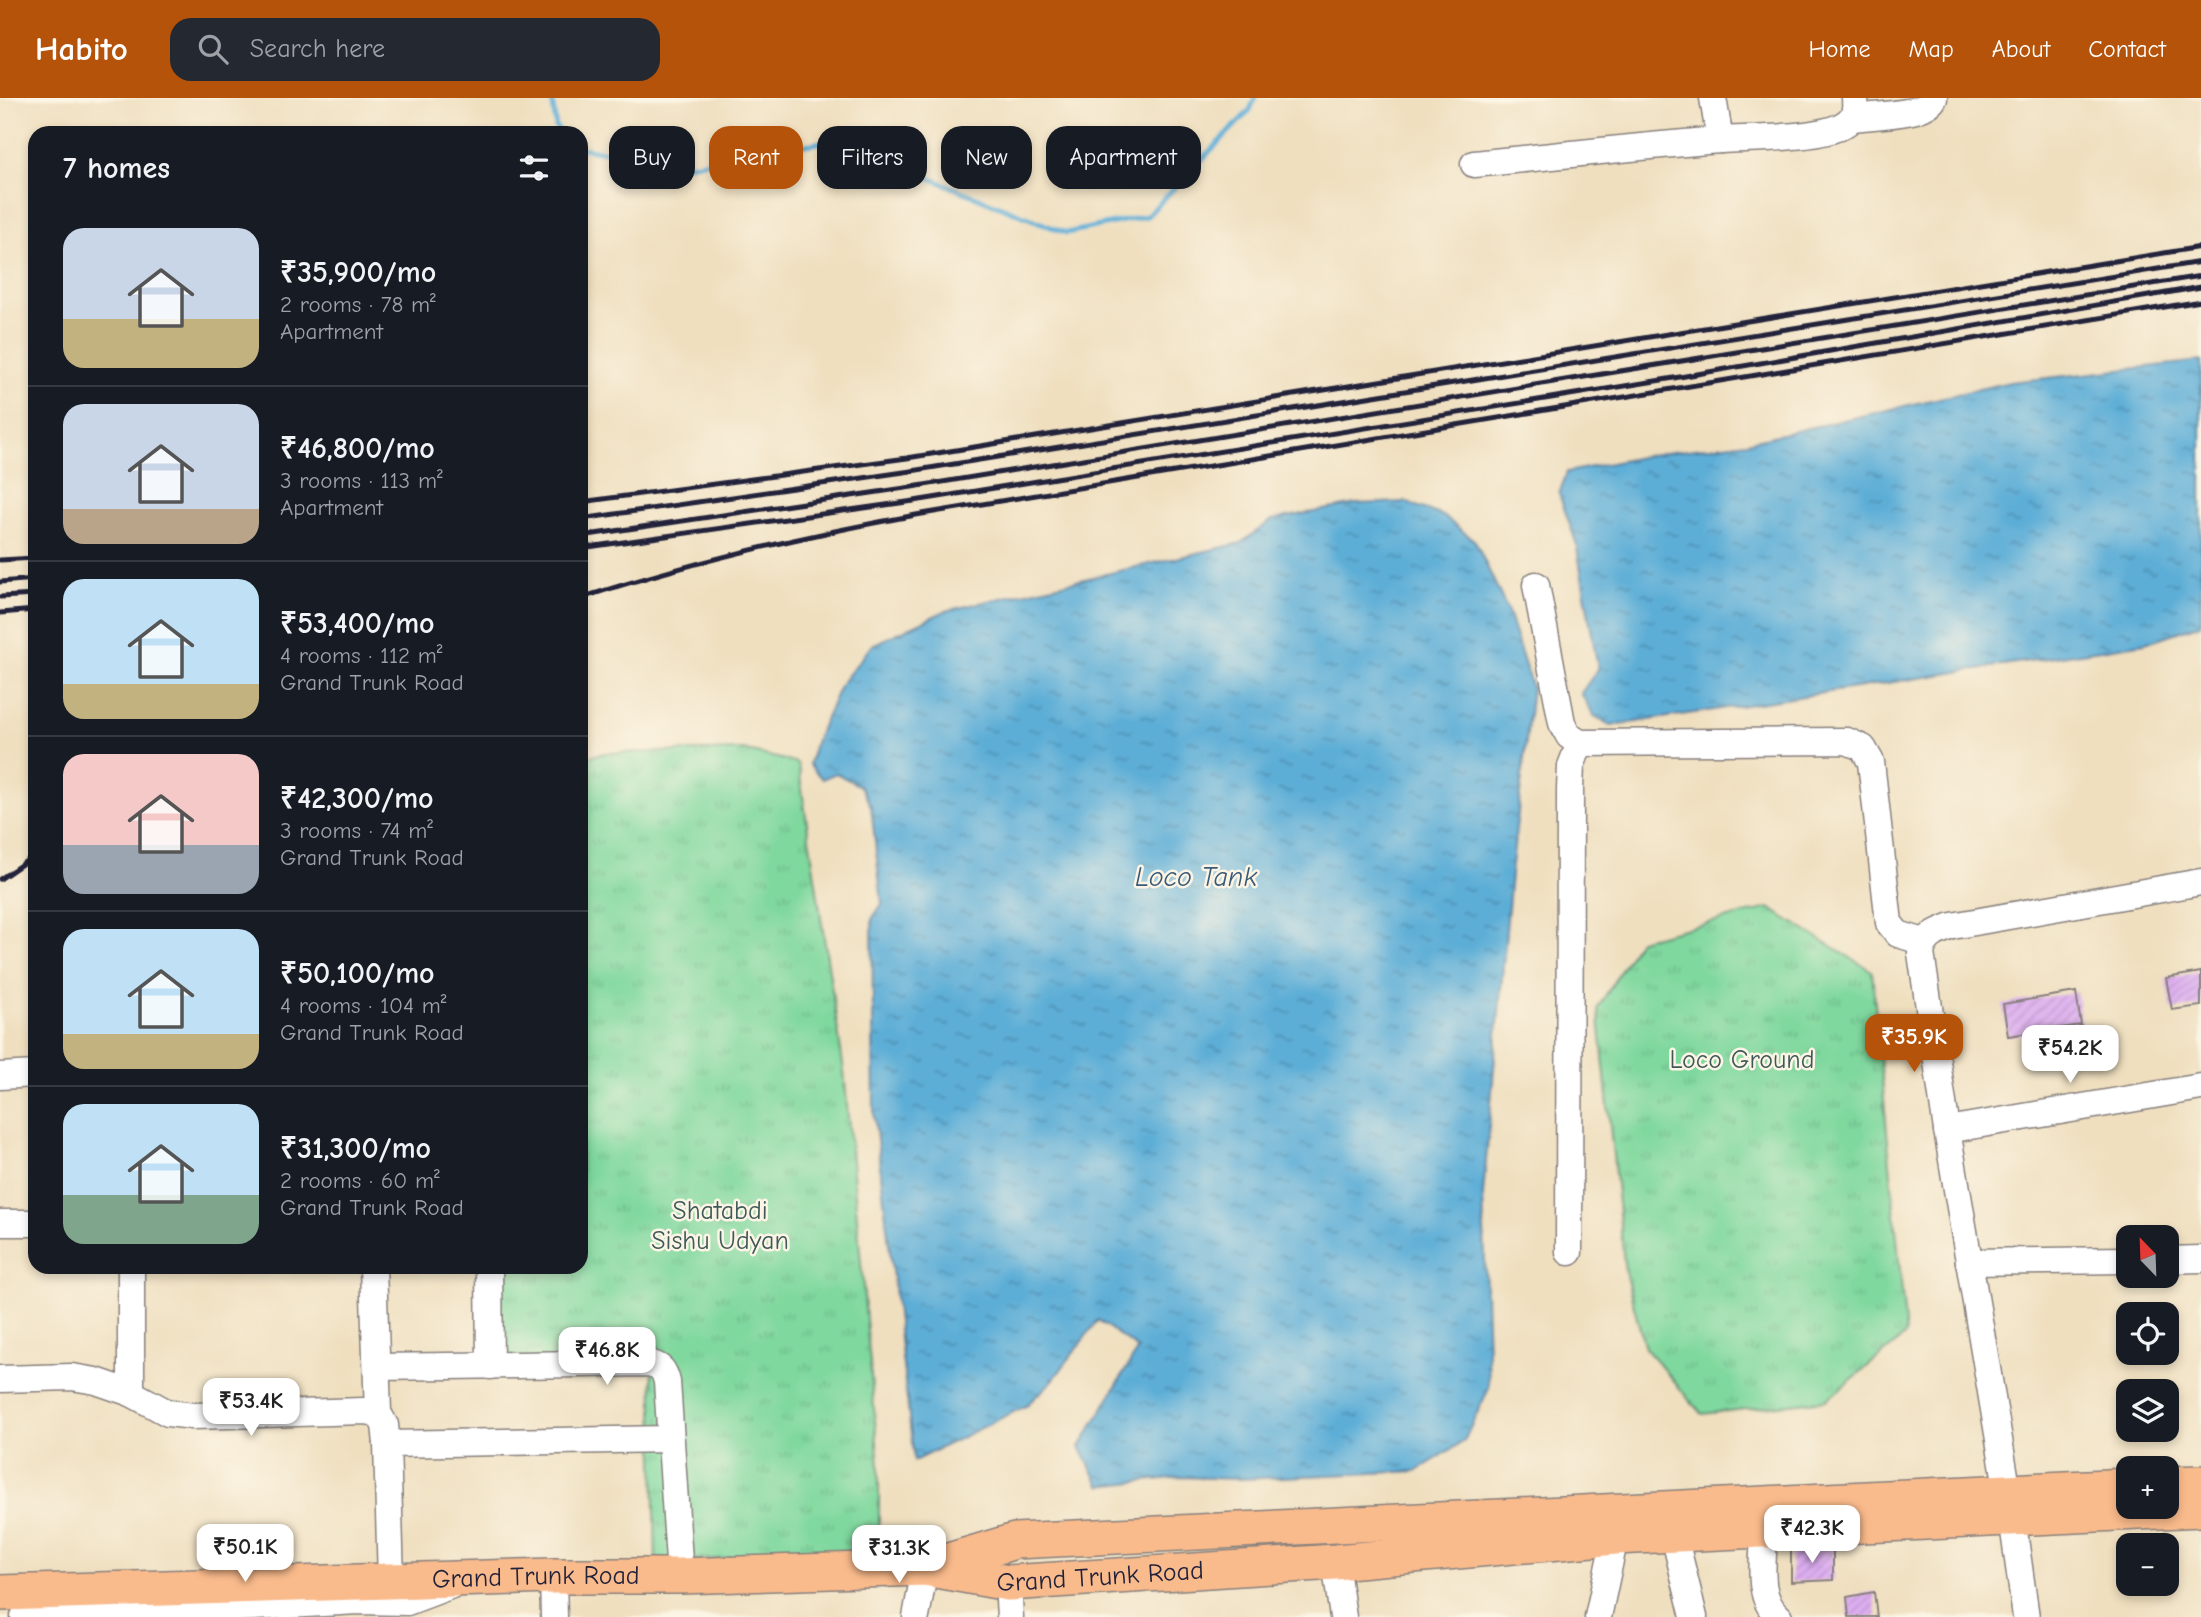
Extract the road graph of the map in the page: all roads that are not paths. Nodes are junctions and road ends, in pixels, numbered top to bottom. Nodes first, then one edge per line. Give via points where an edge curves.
1 (1713, 98) edge
2 (1934, 98) edge
3 (1854, 108) edge
4 (1720, 140) junction
5 (1474, 164) dead end
6 (1536, 585) dead end
7 (1580, 743) junction
8 (2201, 882) edge
9 (1924, 942) junction
10 (28, 1074) edge
11 (0, 1076) edge
12 (2201, 1087) edge
13 (1947, 1130) junction
14 (0, 1223) edge
15 (28, 1223) edge
16 (1569, 1252) dead end
17 (2179, 1259) edge
18 (2201, 1259) edge
19 (2116, 1260) edge
20 (1969, 1262) junction
21 (131, 1274) edge
22 (373, 1274) edge
23 (489, 1274) edge
24 (490, 1366) junction
25 (377, 1367) junction
26 (0, 1378) edge
27 (131, 1393) junction
28 (378, 1413) junction
29 (670, 1439) junction
30 (387, 1444) junction
31 (2201, 1483) edge
32 (2179, 1484) edge
33 (2116, 1488) edge
34 (2010, 1504) junction
35 (2201, 1509) edge
36 (1764, 1531) junction
37 (1674, 1535) junction
38 (1615, 1537) junction
39 (1335, 1562) junction
40 (925, 1568) junction
41 (553, 1576) junction
42 (680, 1576) junction
43 (470, 1578) junction
44 (391, 1581) junction
45 (0, 1593) edge
46 (1009, 1600) edge
47 (359, 1609) edge
48 (24, 1617) edge
49 (554, 1617) edge
50 (916, 1617) edge
51 (1343, 1617) edge
52 (1598, 1617) edge
53 (1694, 1617) edge
54 (1779, 1617) edge
55 (2026, 1617) edge

1 - 4 street
2 - 3 street via 1921,110
3 - 4 street via 1841,126 1802,135
4 - 5 street
6 - 7 street via 1562,723
7 - 9 street via 1847,741 1863,748 1871,762 1889,923 1898,934
7 - 16 street via 1571,766 1570,789
8 - 9 street via 1952,926
9 - 13 street via 1921,966
10 - 11 street
12 - 13 street
13 - 20 street
14 - 15 street
17 - 18 street
19 - 20 street
20 - 34 street
21 - 27 street
22 - 25 street
23 - 24 street
24 - 25 street
24 - 29 street via 658,1365 667,1382
25 - 28 street
26 - 27 street via 72,1377
27 - 28 street via 168,1413 192,1416
28 - 30 street
29 - 30 street
29 - 42 street
30 - 44 street
31 - 32 main road
33 - 34 main road
34 - 35 main road, Grand Trunk Road
34 - 36 main road, Grand Trunk Road
34 - 40 main road via 1015,1541
34 - 55 street
36 - 37 main road, Grand Trunk Road
36 - 54 street via 1765,1600
37 - 38 main road, Grand Trunk Road
37 - 53 street
38 - 39 main road, Grand Trunk Road
38 - 52 street
39 - 46 main road, Grand Trunk Road
39 - 51 street
40 - 42 main road, Grand Trunk Road
40 - 46 main road, Grand Trunk Road
40 - 50 street
41 - 42 main road, Grand Trunk Road
41 - 43 main road, Grand Trunk Road
41 - 49 street
43 - 44 main road, Grand Trunk Road
43 - 47 street via 407,1602
44 - 45 main road, Grand Trunk Road
47 - 48 street

